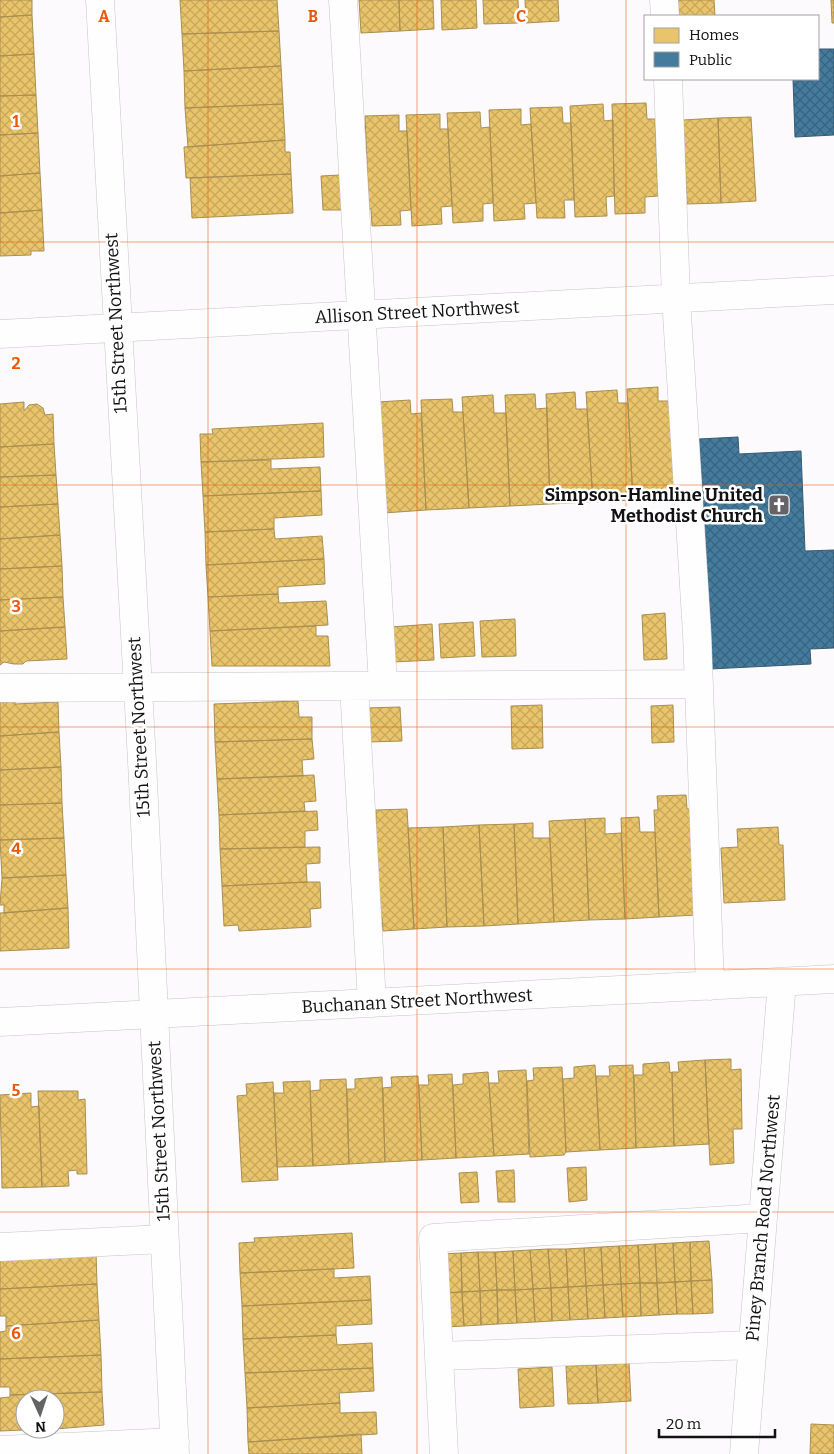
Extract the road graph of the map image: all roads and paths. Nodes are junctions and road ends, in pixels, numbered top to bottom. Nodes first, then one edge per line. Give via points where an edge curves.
1 (100, 0) edge
2 (343, 0) edge
3 (664, 0) edge
4 (665, 15) edge
5 (668, 80) edge
6 (834, 290) edge
7 (676, 298) junction
8 (361, 315) junction
9 (116, 328) junction
10 (0, 334) edge
11 (699, 684) junction
12 (383, 685) junction
13 (137, 686) junction
14 (354, 686) junction
15 (0, 688) edge
16 (834, 980) edge
17 (782, 982) junction
18 (710, 986) junction
19 (372, 1003) junction
20 (153, 1014) junction
21 (0, 1022) edge
22 (763, 1218) junction
23 (164, 1239) junction
24 (0, 1247) edge
25 (753, 1345) junction
26 (438, 1356) junction
27 (175, 1448) edge
28 (0, 1450) edge
29 (444, 1454) edge
30 (744, 1454) edge

1 - 9 street, 15th Street Northwest
2 - 8 street
3 - 4 street
5 - 7 street
6 - 7 street, Allison Street Northwest
7 - 8 street, Allison Street Northwest
7 - 11 street
8 - 9 street, Allison Street Northwest
8 - 12 street
9 - 10 street, Allison Street Northwest
9 - 13 street, 15th Street Northwest
11 - 12 street
11 - 18 street
12 - 14 street
13 - 14 street
13 - 15 street
13 - 20 street, 15th Street Northwest
14 - 19 street
16 - 17 street, Buchanan Street Northwest
17 - 18 street, Buchanan Street Northwest
17 - 22 street, Piney Branch Road Northwest
18 - 19 street, Buchanan Street Northwest
19 - 20 street, Buchanan Street Northwest
20 - 21 street, Buchanan Street Northwest
20 - 23 street, 15th Street Northwest
22 - 25 street, Piney Branch Road Northwest
22 - 26 street via 433,1238
23 - 24 street
23 - 27 street, 15th Street Northwest
25 - 26 street
25 - 30 street, Piney Branch Road Northwest
26 - 29 street
27 - 28 street

